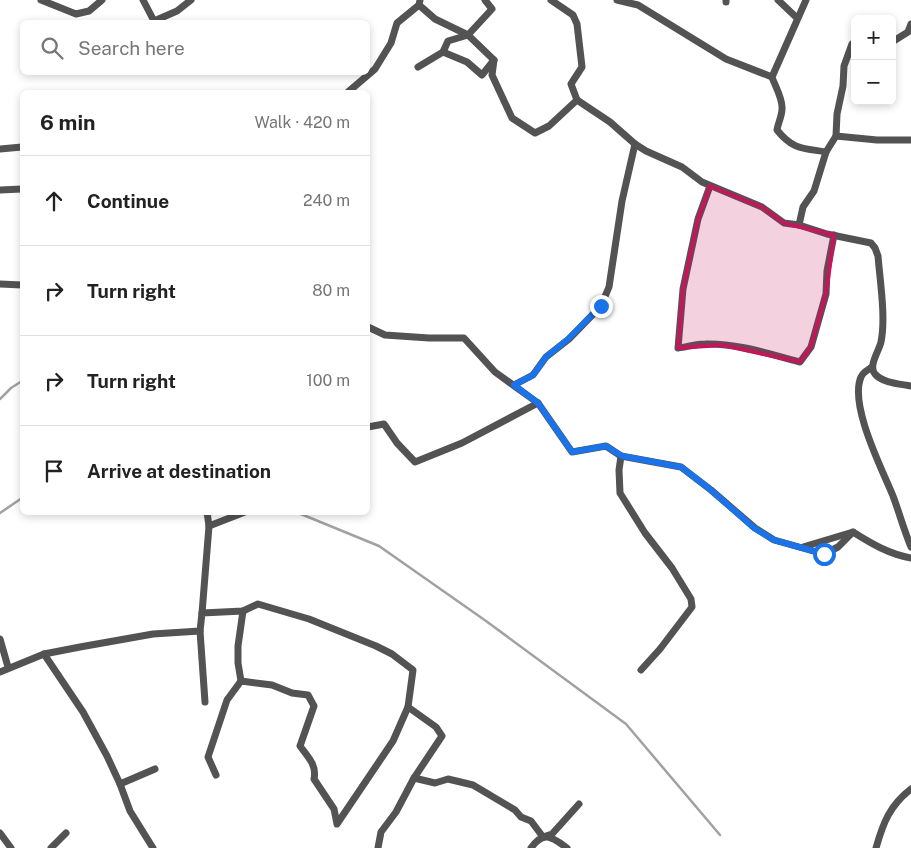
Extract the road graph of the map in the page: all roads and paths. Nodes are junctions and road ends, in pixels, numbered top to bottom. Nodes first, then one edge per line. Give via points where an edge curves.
1 (41, 0) edge
2 (102, 0) edge
3 (142, 0) edge
4 (192, 0) edge
5 (485, 0) edge
6 (551, 0) edge
7 (617, 0) edge
8 (778, 0) edge
9 (806, 0) edge
10 (420, 3) edge
11 (797, 18) junction
12 (153, 20) edge
13 (156, 20) edge
14 (911, 24) edge
15 (468, 34) junction
16 (896, 40) edge
17 (851, 47) edge
18 (443, 52) junction
19 (494, 60) junction
20 (418, 67) dead end
21 (370, 73) edge
22 (368, 75) edge
23 (772, 77) junction
24 (350, 90) edge
25 (578, 100) junction
26 (836, 136) junction
27 (911, 140) edge
28 (634, 144) junction
29 (20, 147) edge
30 (0, 149) edge
31 (826, 152) junction
32 (710, 186) junction
33 (0, 190) edge
34 (20, 190) edge
35 (799, 224) junction
36 (834, 235) junction
37 (0, 284) edge
38 (20, 285) edge
39 (370, 328) edge
40 (872, 367) junction
41 (514, 385) junction
42 (911, 386) edge
43 (538, 403) junction
44 (370, 426) edge
45 (622, 456) junction
46 (207, 515) edge
47 (237, 515) edge
48 (209, 526) junction
49 (853, 532) junction
50 (802, 547) junction
51 (911, 547) edge
52 (911, 558) edge
53 (243, 611) junction
54 (202, 613) junction
55 (200, 631) junction
56 (0, 640) edge
57 (44, 654) junction
58 (8, 667) junction
59 (641, 670) dead end
60 (0, 672) edge
61 (241, 681) junction
62 (205, 702) dead end
63 (408, 707) junction
64 (155, 769) dead end
65 (216, 775) dead end
66 (414, 778) junction
67 (120, 784) junction
68 (911, 789) edge
69 (579, 804) dead end
70 (0, 832) edge
71 (66, 833) dead end
72 (543, 837) junction
73 (11, 848) edge
74 (51, 848) edge
75 (153, 848) edge
76 (378, 848) edge
77 (531, 848) edge
78 (567, 848) edge
79 (876, 848) edge

1 - 2 street via 76,14 89,11
3 - 12 street
4 - 13 street
5 - 15 street via 492,9
6 - 25 street via 573,15 577,24 582,66 571,84
7 - 23 street via 638,5 726,58
8 - 11 street
9 - 11 street
10 - 15 street via 435,18
10 - 21 street via 397,23 391,43
11 - 23 street
14 - 16 street via 908,32
15 - 18 street via 448,41
15 - 19 street
17 - 26 street via 844,66
18 - 19 street via 467,62 482,75
18 - 20 street
19 - 25 street via 492,75 512,118 535,133 549,126
22 - 24 street
23 - 31 street via 782,110 777,130 793,146
25 - 28 street
26 - 27 street
26 - 31 street
28 - 32 street via 682,167
28 - 41 street via 609,287 601,306 546,357 533,375
29 - 30 street
31 - 35 street
32 - 35 street via 762,207 784,223
32 - 36 street via 698,219 683,289 678,348 722,345 800,362 811,347 826,294
33 - 34 street
35 - 36 street
36 - 40 street via 871,244 878,256 883,330
37 - 38 street
39 - 41 street via 385,335 464,338 495,372
40 - 42 street via 876,376 886,381
40 - 51 street via 860,378 862,418
41 - 43 street
43 - 44 street via 462,443 415,462 384,424
43 - 45 street via 572,452 606,446
45 - 50 street via 681,467 754,528 774,540
45 - 59 street via 620,493 672,568 691,599 692,607
46 - 48 street
47 - 48 street
48 - 54 street
49 - 50 street
49 - 50 street via 838,547 824,554
49 - 52 street via 876,547
53 - 54 street
53 - 61 street via 238,646
53 - 63 street via 258,604 309,619 392,654 413,670
54 - 55 street
55 - 57 street via 153,634
55 - 62 street
56 - 58 street
57 - 58 street
57 - 67 street via 82,712
58 - 60 street
61 - 63 street via 272,685 308,696 314,706 300,746 316,771 314,779 334,808 337,824 393,741
61 - 65 street via 227,700 208,757
63 - 66 street via 436,727 442,736
64 - 67 street
66 - 72 street via 435,783 448,778 473,785 516,810
66 - 76 street via 381,832
67 - 75 street via 130,812
68 - 79 street via 898,799 889,813
69 - 72 street via 552,834
70 - 73 street
71 - 74 street
72 - 77 street
72 - 78 street

